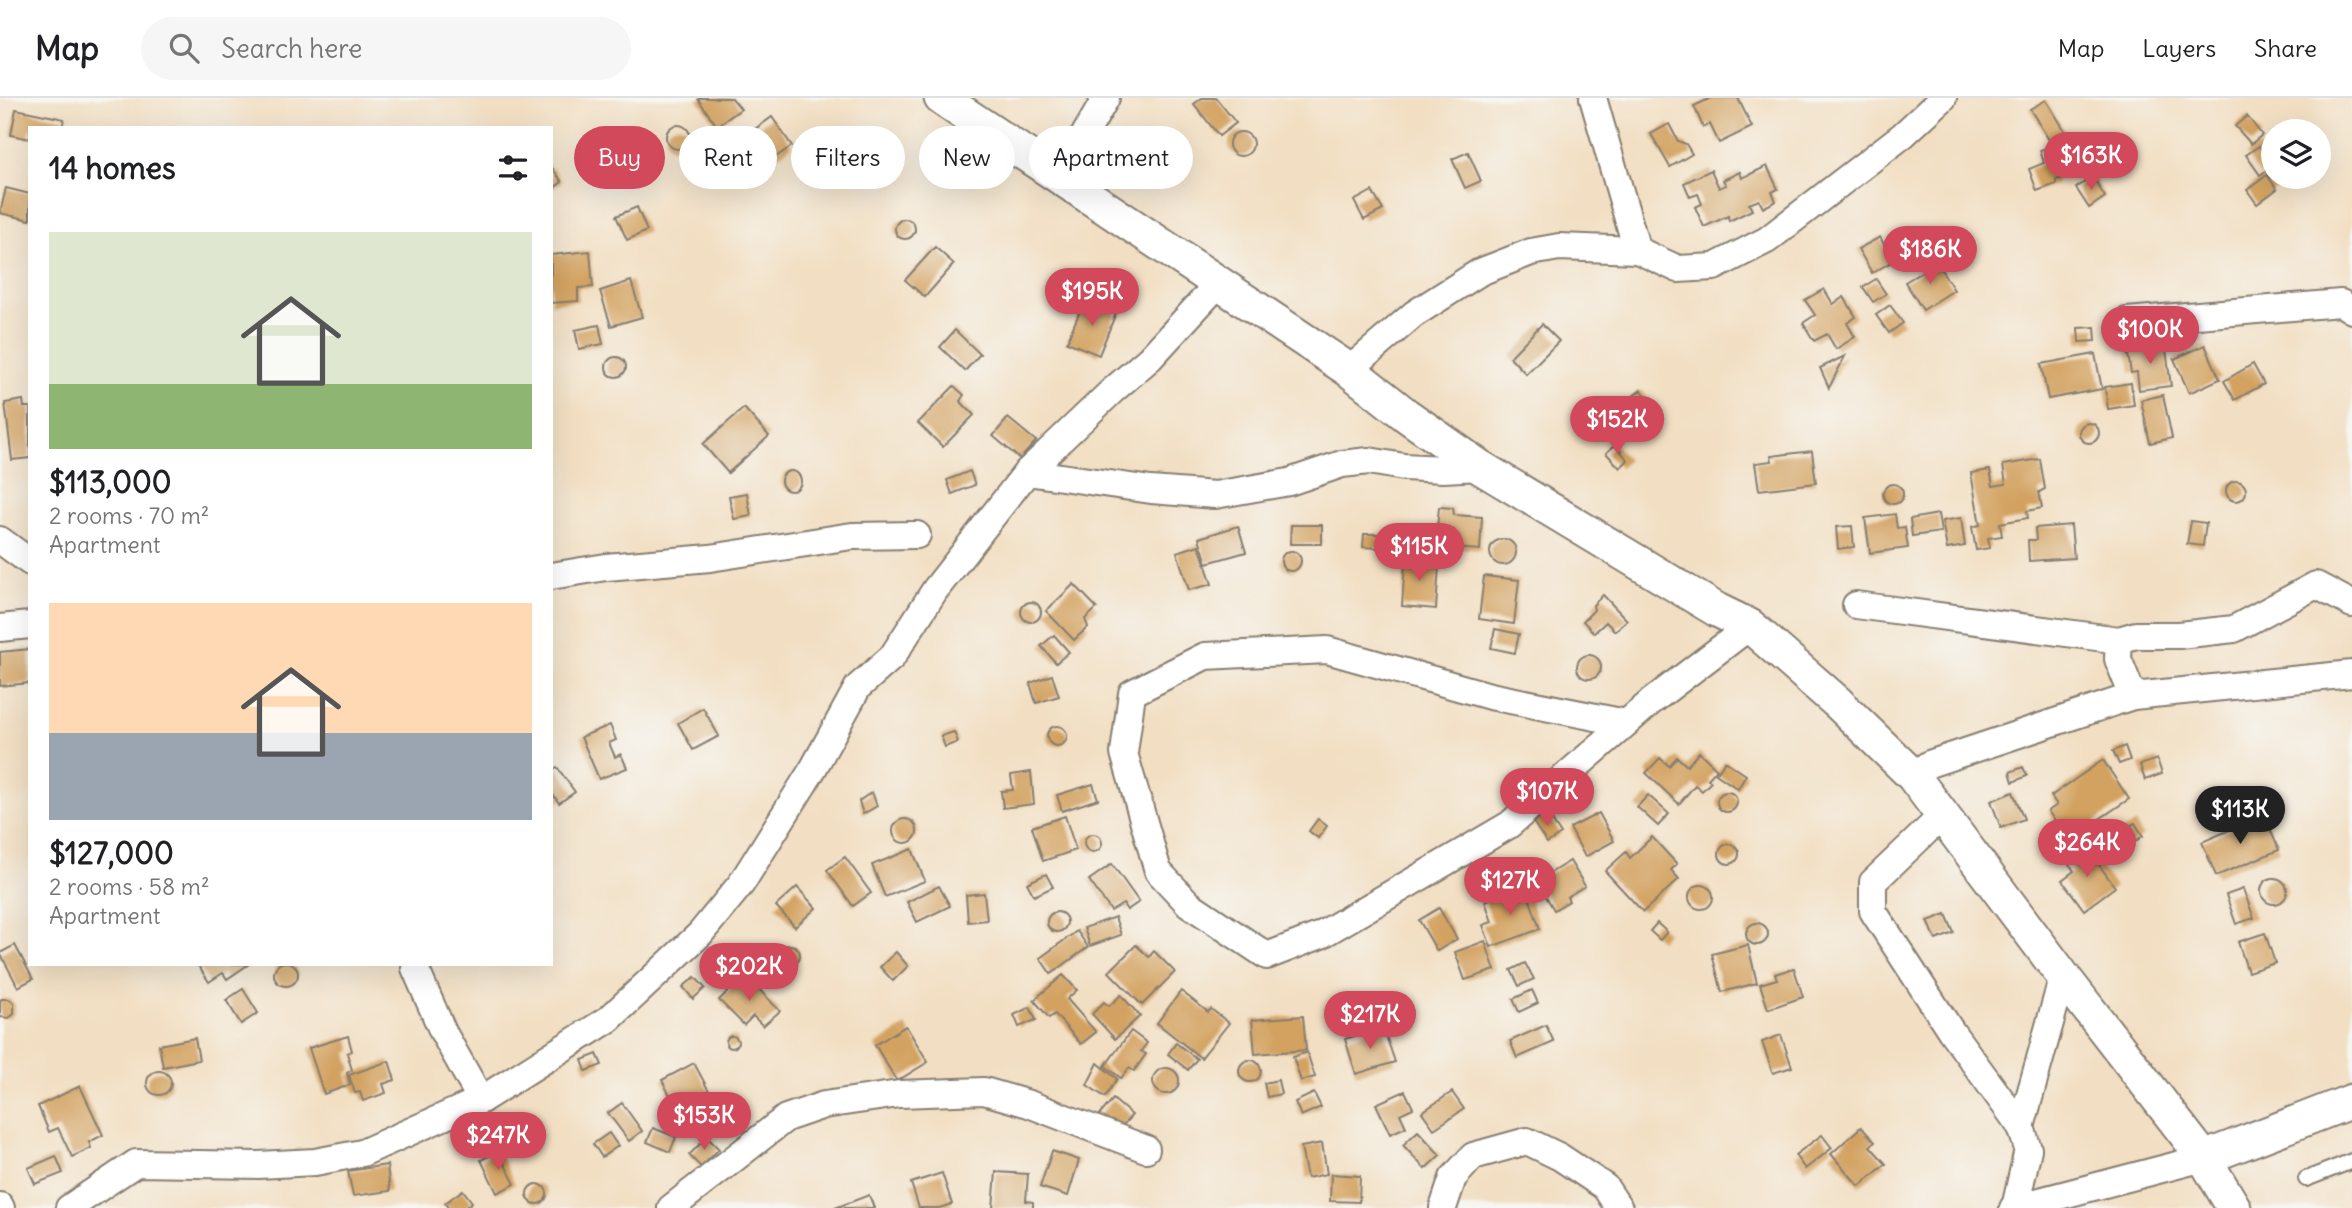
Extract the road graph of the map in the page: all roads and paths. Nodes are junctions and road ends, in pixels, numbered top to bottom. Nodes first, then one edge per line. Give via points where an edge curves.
1 (941, 98) edge
2 (1106, 98) edge
3 (1593, 98) edge
4 (1943, 98) edge
5 (1090, 126) edge
6 (1029, 156) edge
7 (1078, 189) edge
8 (1637, 250) junction
9 (1218, 284) junction
10 (2352, 310) edge
11 (2127, 321) dead end
12 (1349, 370) junction
13 (1480, 467) junction
14 (1027, 472) junction
15 (918, 535) dead end
16 (0, 540) edge
17 (28, 561) edge
18 (553, 576) edge
19 (2352, 604) edge
20 (1856, 606) dead end
21 (28, 625) edge
22 (1750, 626) junction
23 (0, 628) edge
24 (2119, 640) junction
25 (2352, 674) edge
26 (2133, 696) junction
27 (1626, 723) junction
28 (1913, 776) junction
29 (1943, 815) junction
30 (415, 968) dead end
31 (2063, 976) junction
32 (481, 1100) junction
33 (2352, 1101) edge
34 (2021, 1128) junction
35 (1146, 1149) dead end
36 (2204, 1158) junction
37 (2352, 1161) edge
38 (2305, 1179) dead end
39 (69, 1208) edge
40 (671, 1208) edge
41 (1443, 1208) edge
42 (1619, 1208) edge
43 (2014, 1208) edge
44 (2234, 1208) edge

1 - 6 street
2 - 5 street
3 - 8 street
4 - 8 street via 1903,135 1767,240 1714,267 1678,269
7 - 9 street
8 - 12 street via 1559,247 1531,251 1480,272 1414,314
9 - 12 street
9 - 14 street via 1150,358
10 - 11 street via 2341,303
12 - 13 street
13 - 14 street via 1404,467 1368,461 1215,495
13 - 22 street
14 - 32 street via 935,590 892,657 859,687 741,884 700,934 609,1019
15 - 18 street via 852,536
16 - 17 street
19 - 24 street via 2316,585 2234,629
20 - 24 street
21 - 23 street
22 - 27 street
22 - 28 street
24 - 26 street via 2118,659
25 - 26 street
26 - 28 street via 1929,764
27 - 27 street via 1509,825 1321,935 1268,956 1189,904 1158,871 1124,753 1132,694 1205,656 1327,650 1490,696
28 - 29 street
29 - 31 street
29 - 34 street via 1873,882 1873,911
30 - 32 street via 443,1032
31 - 34 street
31 - 36 street
32 - 39 street via 350,1156 258,1165 136,1163
33 - 36 street
34 - 43 street via 2028,1149
35 - 40 street via 984,1091 899,1094 824,1105 786,1118
36 - 43 street
36 - 44 street
37 - 38 lane
41 - 42 street via 1453,1178 1474,1156 1527,1141 1605,1187

